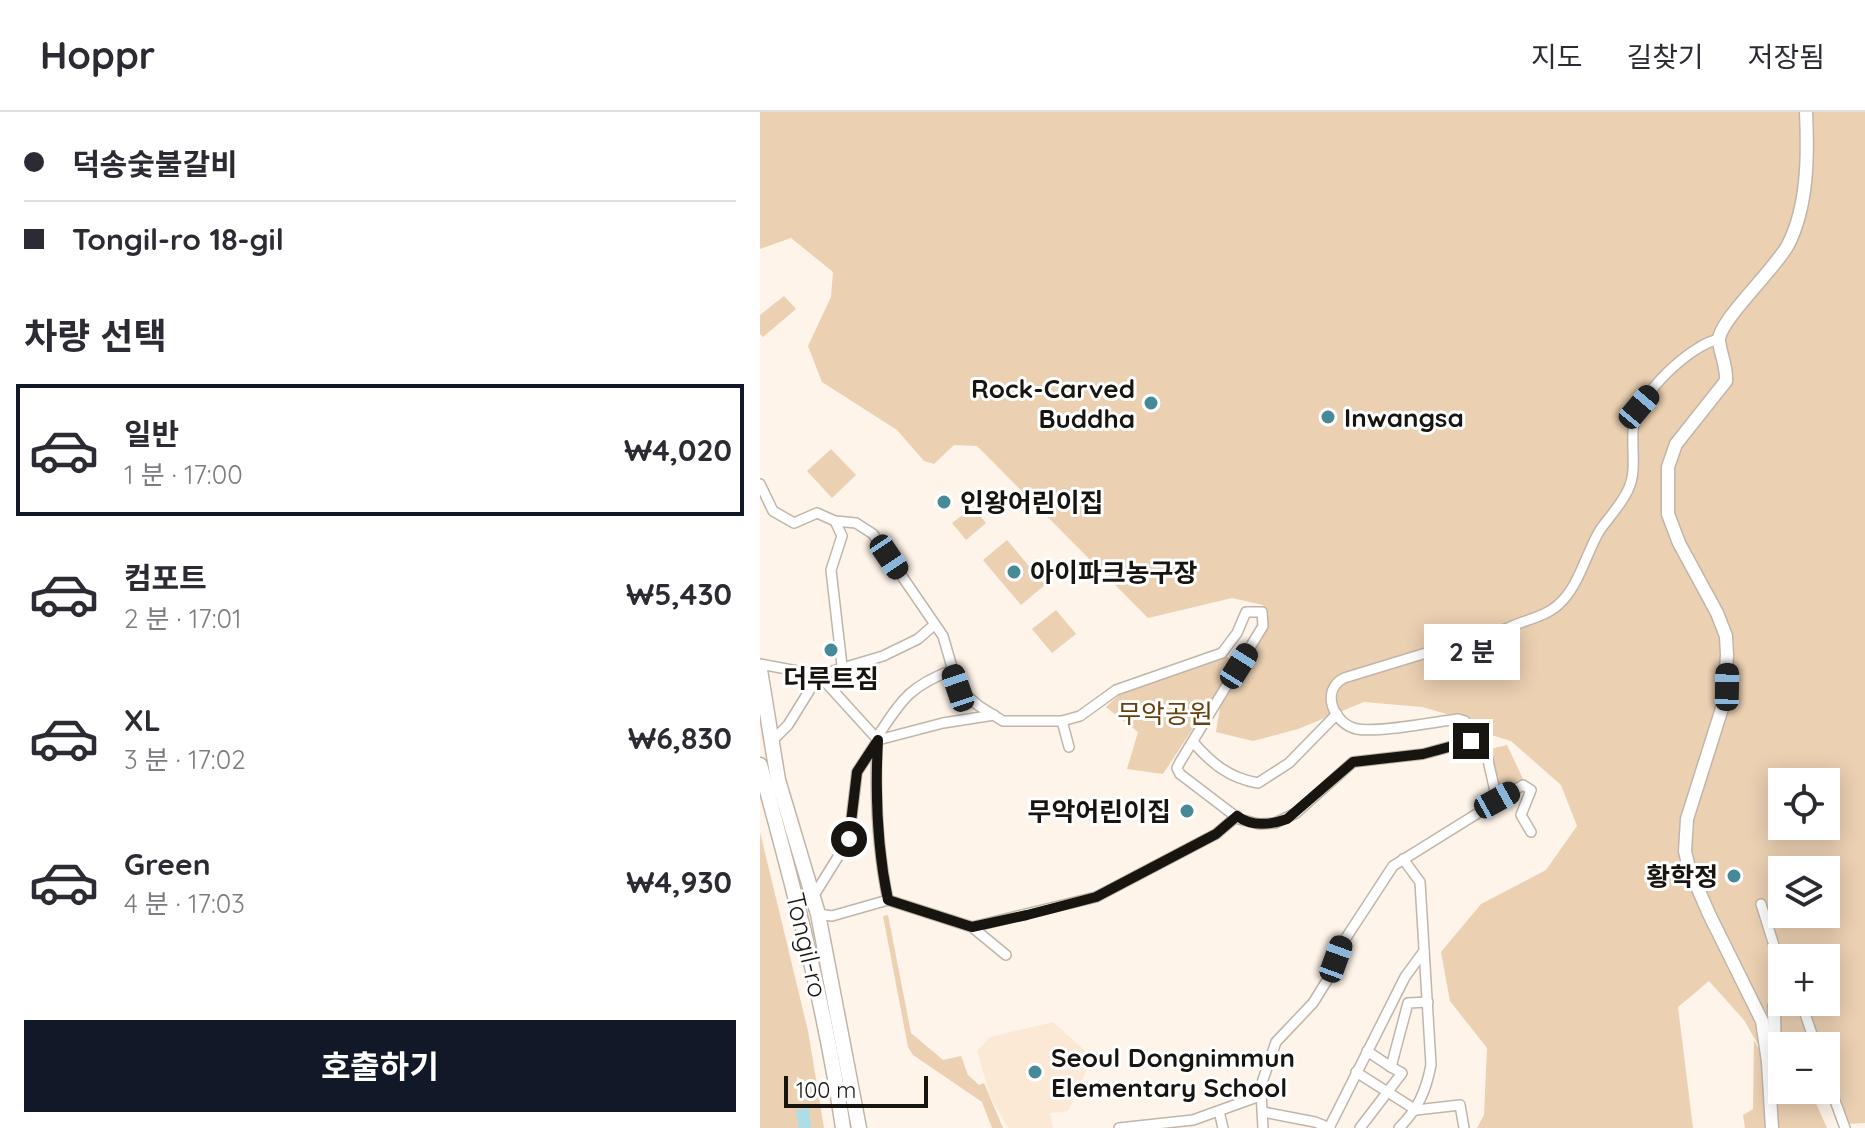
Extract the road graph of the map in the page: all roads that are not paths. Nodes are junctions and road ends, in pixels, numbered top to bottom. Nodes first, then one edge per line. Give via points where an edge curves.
1 (1806, 112) edge
2 (1719, 339) junction
3 (760, 484) edge
4 (835, 521) junction
5 (934, 625) junction
6 (842, 666) junction
7 (760, 667) edge
8 (952, 670) junction
9 (819, 675) junction
10 (1337, 714) junction
11 (994, 715) junction
12 (1062, 721) junction
13 (877, 739) junction
14 (773, 740) junction
15 (1471, 741) junction
16 (1193, 742) junction
17 (1069, 747) dead end
18 (760, 765) edge
19 (1497, 800) junction
20 (1237, 816) junction
21 (1531, 832) dead end
22 (1403, 859) junction
23 (813, 897) junction
24 (888, 900) junction
25 (1761, 904) dead end
26 (818, 914) junction
27 (801, 916) junction
28 (972, 927) junction
29 (1774, 944) edge
30 (1424, 951) junction
31 (1006, 955) dead end
32 (1428, 1002) junction
33 (1773, 1016) edge
34 (1367, 1051) junction
35 (1391, 1067) junction
36 (1356, 1072) junction
37 (1261, 1086) junction
38 (1389, 1092) junction
39 (1836, 1104) edge
40 (1416, 1110) junction
41 (1219, 1111) junction
42 (1263, 1112) junction
43 (1146, 1126) edge
44 (843, 1128) edge
45 (859, 1128) edge
46 (1119, 1128) edge
47 (1223, 1128) edge
48 (1263, 1128) edge
49 (1329, 1128) edge
50 (1360, 1128) edge
51 (1399, 1128) edge
52 (1464, 1128) edge
53 (1772, 1128) edge
54 (1845, 1128) edge

1 - 2 street via 1803,195 1795,229 1770,271 1725,323
2 - 10 street via 1673,367 1639,407 1629,488 1559,604 1508,628 1335,682 1332,707
2 - 53 street via 1726,381 1676,444 1668,467 1668,514 1717,613 1727,655 1724,702 1687,819 1685,851 1709,914 1762,1021
3 - 4 street via 773,511 794,523 817,513
4 - 5 street via 856,523 873,534
4 - 6 street via 842,536 831,570
5 - 6 street via 883,656
5 - 8 street via 943,636
6 - 9 street
7 - 9 street
7 - 14 main road, Tongil-ro
8 - 11 street via 958,688
8 - 13 street via 928,679 901,699
9 - 13 street
9 - 14 street
10 - 15 street via 1348,726 1366,729 1458,719 1465,721
10 - 16 street via 1289,763 1258,783 1225,772
11 - 12 street via 1003,721
11 - 13 street
12 - 16 street via 1080,716 1116,690 1222,653 1246,612 1262,612 1263,626
12 - 17 street
13 - 23 street via 857,772 849,839
13 - 24 street via 879,835
14 - 23 main road, Tongil-ro via 778,780
15 - 19 street via 1485,747
15 - 20 street via 1423,754 1353,762 1296,813 1275,823 1247,822
16 - 20 street via 1177,768 1180,774
18 - 27 main road, Tongil-ro
19 - 21 street via 1523,785 1531,790 1521,815
19 - 22 street
20 - 28 street via 1216,834 1096,897
22 - 30 street via 1420,882
22 - 37 street via 1393,866 1342,944 1313,1003 1276,1042
23 - 26 main road, Tongil-ro
24 - 26 street, Tongil-ro via 832,916
24 - 28 street
25 - 29 street
26 - 27 street
26 - 45 main road, Tongil-ro
27 - 44 main road, Tongil-ro via 833,1054
28 - 31 street
30 - 32 street
30 - 34 street
32 - 35 street via 1408,1003
32 - 40 street via 1431,1065
33 - 53 street
34 - 35 street
34 - 36 street
35 - 38 street via 1402,1073
36 - 38 street
36 - 49 street
37 - 41 street via 1257,1097
37 - 42 street
38 - 40 street
38 - 50 street
39 - 54 street
40 - 51 street
40 - 52 street via 1460,1105
41 - 43 street
41 - 47 street
42 - 48 street
42 - 49 street
43 - 46 street

